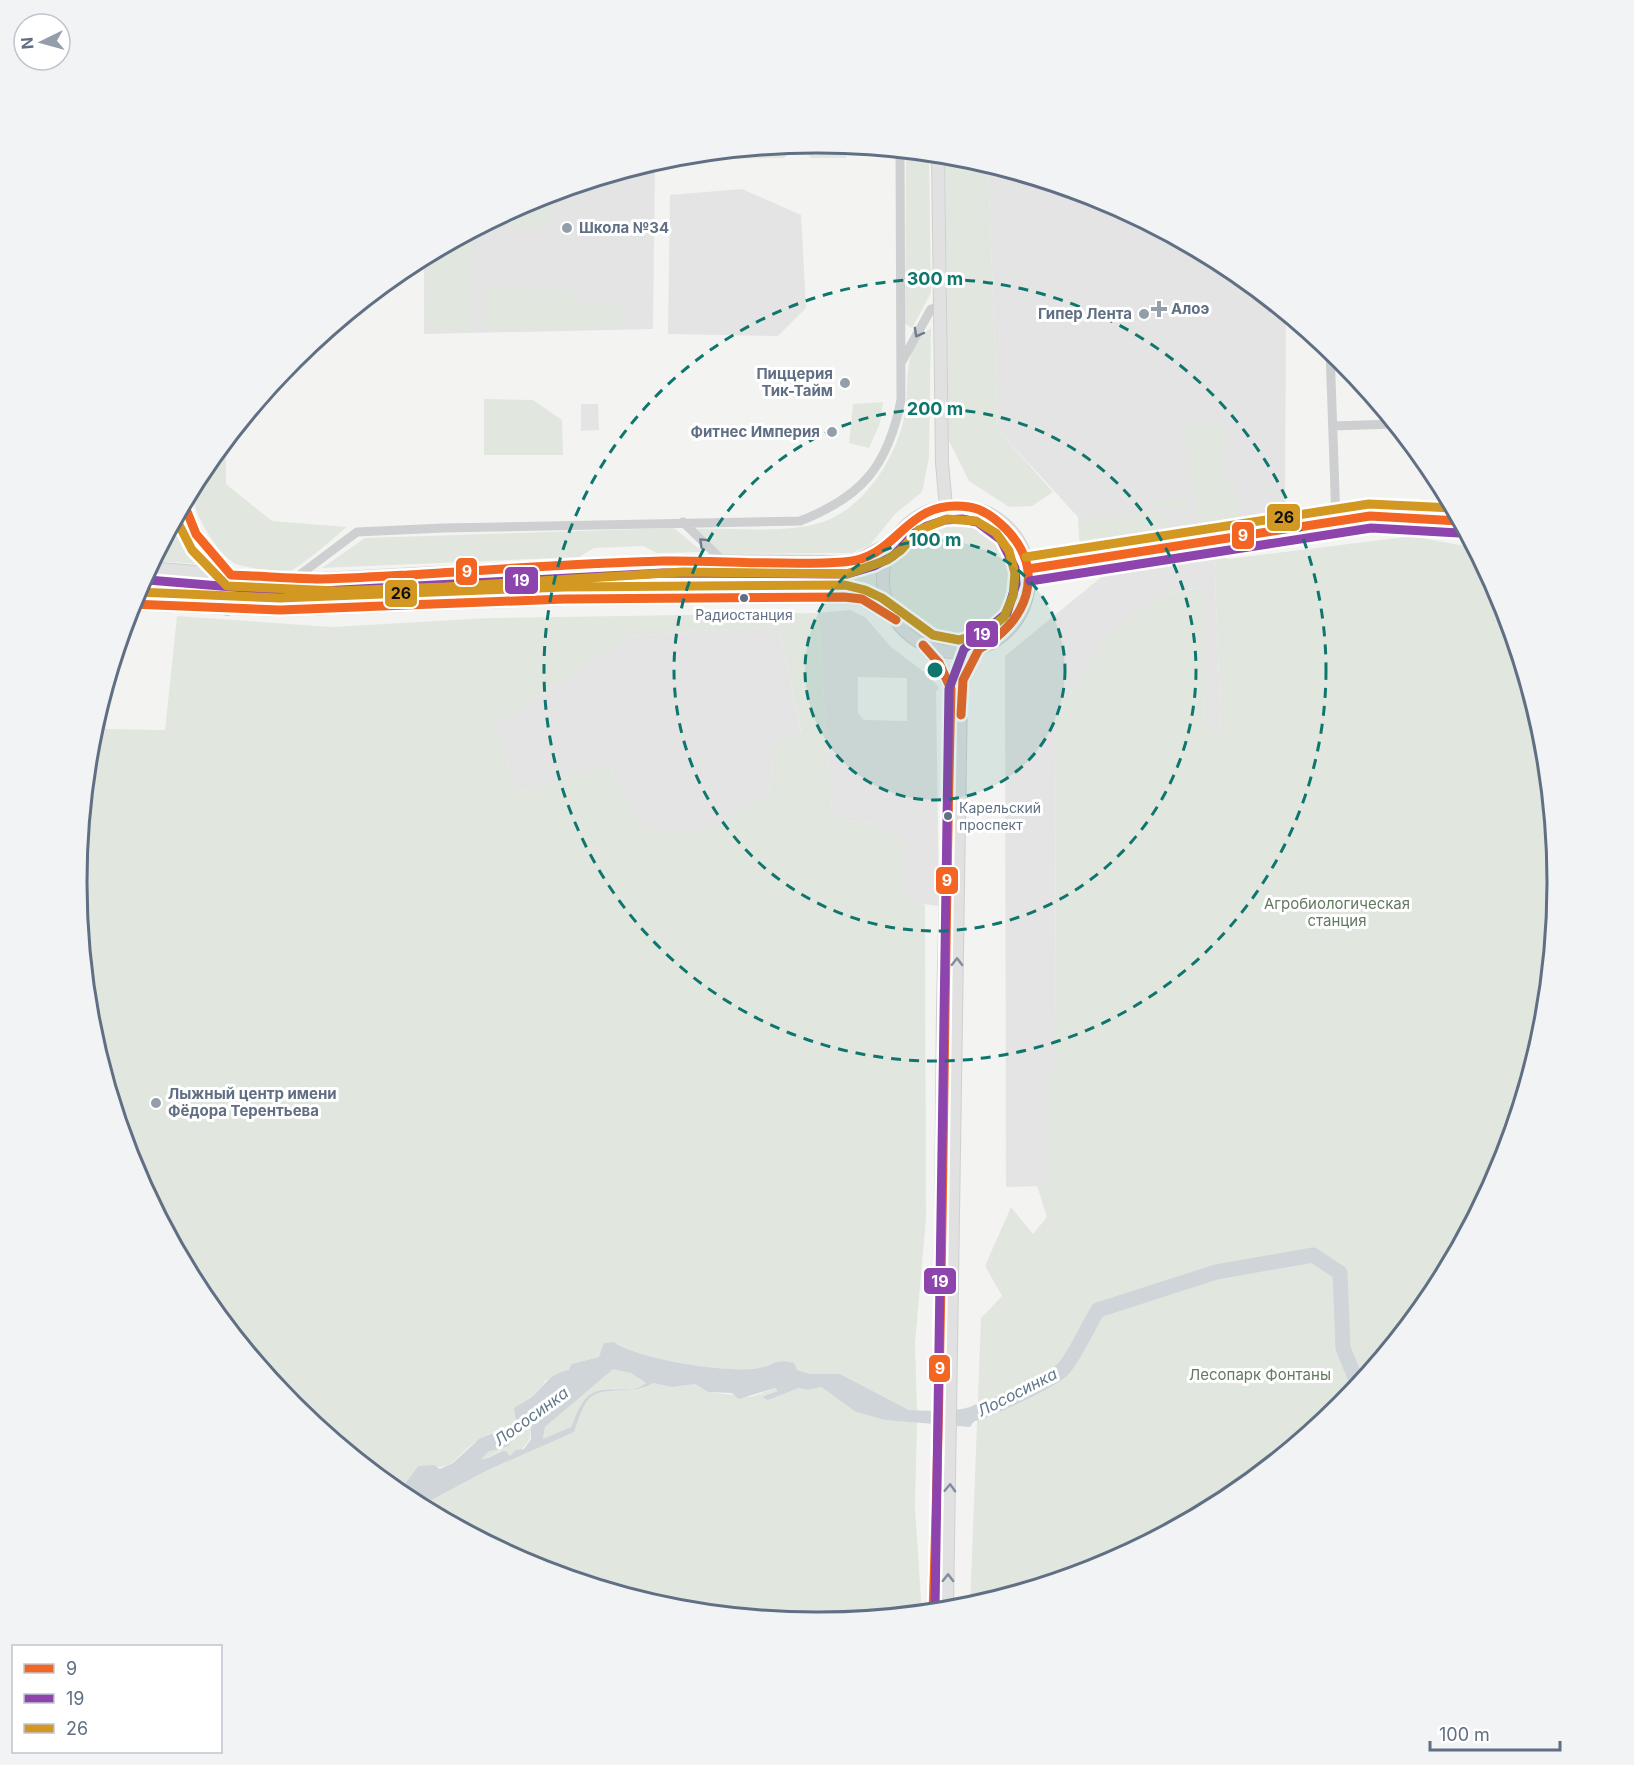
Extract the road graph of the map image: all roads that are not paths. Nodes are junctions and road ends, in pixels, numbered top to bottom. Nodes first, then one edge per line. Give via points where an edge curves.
1 (900, 158) edge
2 (938, 163) edge
3 (939, 307) junction
4 (900, 363) junction
5 (1331, 364) edge
6 (1385, 424) edge
7 (1333, 426) junction
8 (946, 507) junction
9 (186, 515) edge
10 (1450, 520) edge
11 (1336, 521) junction
12 (683, 522) junction
13 (892, 542) junction
14 (723, 561) junction
15 (795, 563) junction
16 (158, 569) edge
17 (1028, 569) junction
18 (492, 570) junction
19 (231, 575) junction
20 (294, 579) junction
21 (322, 579) junction
22 (793, 597) junction
23 (494, 602) junction
24 (142, 605) edge
25 (228, 609) junction
26 (320, 609) junction
27 (896, 620) junction
28 (923, 645) junction
29 (979, 649) junction
30 (956, 1006) junction
31 (943, 1007) junction
32 (947, 1253) junction
33 (942, 1546) junction
34 (946, 1600) edge
35 (934, 1602) edge

1 - 4 street
2 - 3 main road
3 -> 4 street via 931,309
3 - 8 main road
4 - 12 street via 901,400 891,438 870,475 842,502 800,521
5 - 7 street
6 - 7 street
7 - 11 street
8 - 13 main road via 927,511 909,522
8 - 17 main road via 988,513 1011,531
9 - 19 main road via 199,539
10 - 11 street via 1370,516
11 - 17 street
14 -> 12 street
12 - 20 street via 357,532
13 - 15 main road via 860,559
13 - 27 main road via 886,559 886,599
14 - 15 main road
14 - 18 main road
15 - 22 main road via 804,572 803,586
16 - 19 main road
17 - 29 main road via 1028,592 1018,617 998,639
18 - 21 main road
18 - 23 main road via 488,586
19 - 20 main road
19 - 25 main road via 241,592
20 - 21 main road
21 - 26 main road via 327,601
22 - 23 main road
22 - 27 main road via 862,599
23 - 26 main road
24 - 25 main road
25 - 26 main road
27 - 28 main road
28 - 29 main road via 947,651
28 - 31 main road via 939,663 951,689
30 -> 29 main road via 961,689 966,669
30 - 31 main road
30 - 32 main road
31 - 32 main road
32 - 33 main road
34 -> 33 main road
33 - 35 main road

